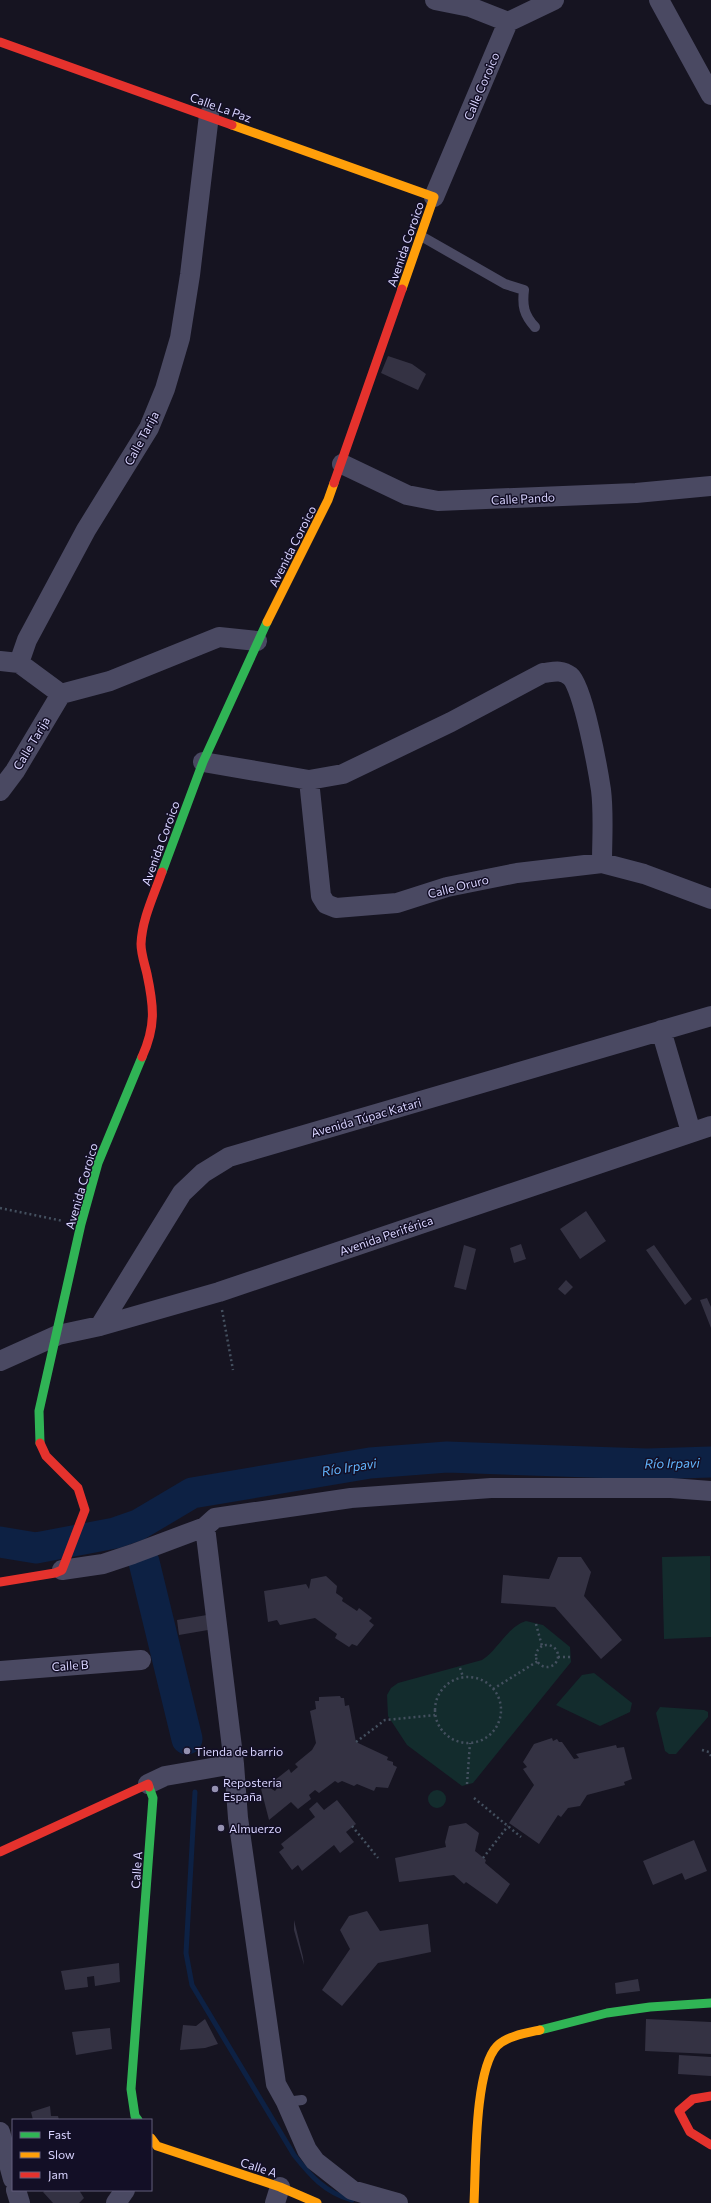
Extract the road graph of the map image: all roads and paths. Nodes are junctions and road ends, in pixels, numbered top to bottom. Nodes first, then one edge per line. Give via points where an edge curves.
1 (435, 0) edge
2 (554, 0) edge
3 (659, 0) edge
4 (508, 22) junction
5 (1, 45) edge
6 (711, 95) edge
7 (209, 115) junction
8 (434, 197) junction
9 (421, 236) junction
10 (535, 327) dead end
11 (342, 464) junction
12 (711, 486) edge
13 (257, 641) junction
14 (10, 662) edge
15 (61, 694) junction
16 (203, 762) junction
17 (310, 780) junction
18 (0, 791) edge
19 (602, 863) junction
20 (711, 899) edge
21 (711, 1016) edge
22 (661, 1030) junction
23 (711, 1126) edge
24 (691, 1132) junction
25 (0, 1208) edge
26 (81, 1224) junction
27 (219, 1292) junction
28 (100, 1326) junction
29 (58, 1335) junction
30 (0, 1361) edge
31 (233, 1370) dead end
32 (711, 1491) edge
33 (205, 1527) junction
34 (65, 1564) junction
35 (0, 1582) edge
36 (536, 1624) dead end
37 (542, 1646) junction
38 (558, 1657) junction
39 (571, 1657) dead end
40 (141, 1660) dead end
41 (538, 1661) junction
42 (460, 1668) dead end
43 (0, 1671) edge
44 (463, 1677) junction
45 (493, 1688) junction
46 (435, 1715) junction
47 (356, 1742) dead end
48 (470, 1744) junction
49 (702, 1750) dead end
50 (711, 1756) edge
51 (234, 1764) junction
52 (148, 1784) junction
53 (467, 1784) dead end
54 (474, 1798) dead end
55 (352, 1826) dead end
56 (508, 1826) junction
57 (522, 1837) dead end
58 (0, 1852) edge
59 (378, 1858) dead end
60 (483, 1858) dead end
61 (711, 2003) edge
62 (711, 2096) edge
63 (138, 2119) edge
64 (0, 2132) edge
65 (711, 2145) edge
66 (153, 2146) edge
67 (12, 2175) edge
68 (16, 2191) edge
69 (124, 2191) edge
70 (278, 2195) edge
71 (20, 2203) edge
72 (116, 2203) edge
73 (316, 2203) edge
74 (398, 2203) edge
75 (474, 2203) edge

1 - 4 street via 470,7
2 - 4 street
3 - 6 street
4 - 8 street, Calle Coroico
5 - 7 main road, Calle La Paz
7 - 8 main road, Calle La Paz
7 - 14 street, Calle Tarija via 180,338 165,389 149,428 86,530 27,640
8 - 9 main road, Avenida Coroico
9 - 10 lane via 505,284 524,290 522,304 527,319
9 - 11 main road, Avenida Coroico
11 - 12 street, Calle Pando via 407,495 438,500 636,493
11 - 13 main road, Avenida Coroico via 328,500
13 - 15 street via 219,637 110,681
13 - 16 main road, Avenida Coroico
14 - 15 street, Calle Tarija
15 - 18 street, Calle Tarija via 15,771
16 - 17 street
16 - 26 main road, Avenida Coroico via 144,921 141,946 154,1017 150,1039 98,1163
17 - 19 street, Calle Oruro via 321,896 326,904 336,908 397,903 447,887 517,873
17 - 19 street via 343,774 451,722 544,673 560,671 571,676 577,689 593,747 601,790
19 - 20 street, Calle Oruro via 644,874
21 - 22 street, Avenida Túpac Katari
22 - 24 street
22 - 28 street, Avenida Túpac Katari via 229,1157 203,1173 182,1193
23 - 24 street, Avenida Periférica
24 - 27 street, Avenida Periférica
25 - 26 path
26 - 29 main road, Avenida Coroico
27 - 28 street, Avenida Periférica
27 - 31 path
28 - 29 street, Avenida Periférica
29 - 30 street, Avenida Periférica
29 - 34 main road, Avenida Coroico via 39,1411 39,1434 46,1456 78,1488 85,1510
32 - 33 street via 670,1488 491,1488 359,1497 215,1518
33 - 34 street via 103,1564
33 - 51 street
34 - 35 main road via 55,1573
36 - 37 path
37 - 38 path via 549,1645 555,1648
37 - 41 path via 537,1654
38 - 39 path
38 - 41 path via 548,1666
40 - 43 street, Calle B
41 - 45 path
42 - 44 path
44 - 45 path via 485,1681
44 - 46 path via 452,1680 443,1687 437,1697
45 - 48 path via 499,1699 500,1720 495,1730 487,1737
46 - 47 path via 385,1720
46 - 48 path via 440,1729 447,1737
48 - 53 path
49 - 50 path via 709,1752
51 - 52 street via 166,1776
51 - 74 street via 238,1818 276,2084 294,2101 306,2150 316,2161 352,2190
52 - 58 main road
52 - 63 main road, Calle A via 153,1798 132,2089
54 - 56 path
55 - 59 path
56 - 57 path
56 - 60 path
61 - 75 main road via 607,2013 516,2036 497,2046 485,2066 480,2091
62 - 65 main road via 700,2096 686,2102 679,2111 684,2125 695,2137
64 - 67 street
66 - 70 main road, Calle A
68 - 71 street
69 - 72 street
70 - 73 main road, Calle A

